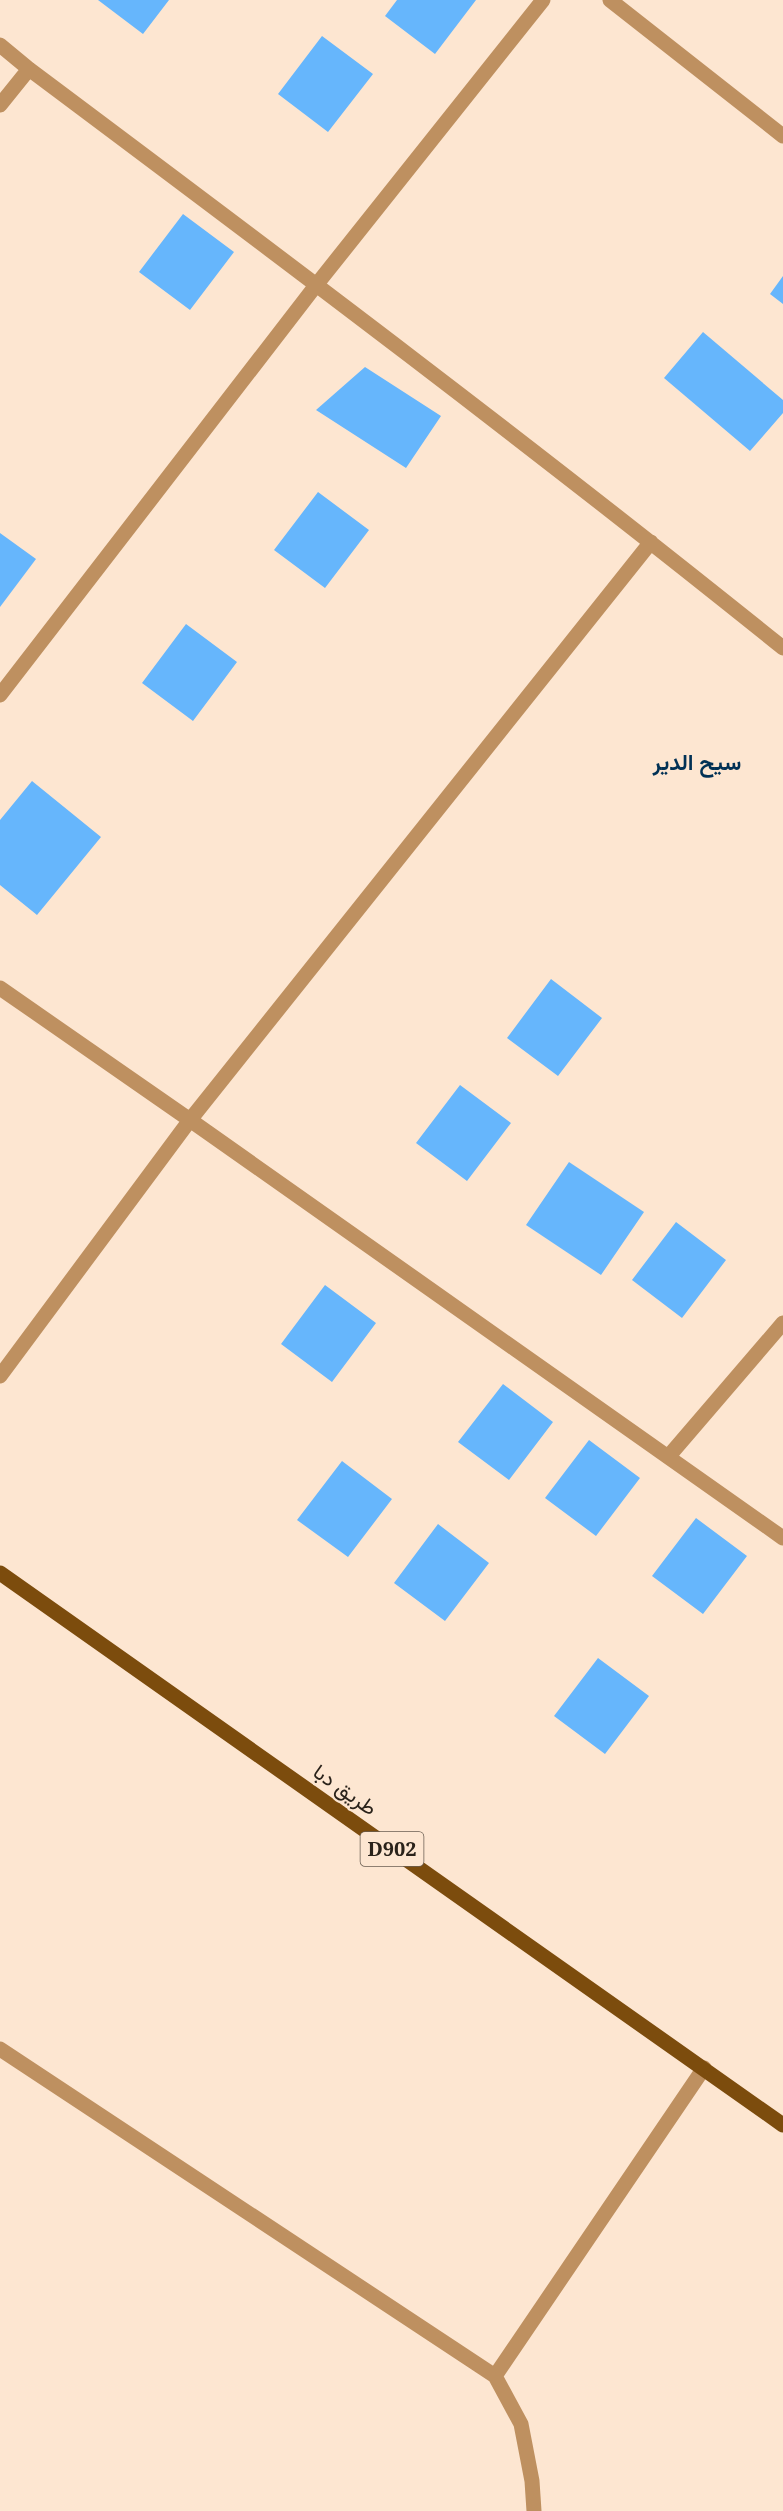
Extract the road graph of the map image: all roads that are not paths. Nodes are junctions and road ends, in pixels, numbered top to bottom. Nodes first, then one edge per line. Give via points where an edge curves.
1 (543, 0) edge
2 (610, 0) edge
3 (0, 45) edge
4 (29, 69) junction
5 (0, 105) edge
6 (783, 136) edge
7 (317, 284) junction
8 (651, 542) junction
9 (783, 648) edge
10 (0, 695) edge
11 (0, 988) edge
12 (189, 1120) junction
13 (783, 1323) edge
14 (0, 1376) edge
15 (668, 1457) junction
16 (783, 1538) edge
17 (0, 1573) edge
18 (0, 2049) edge
19 (704, 2068) junction
20 (783, 2125) edge
21 (495, 2376) junction
22 (534, 2511) edge

1 - 7 street
2 - 6 street
3 - 4 street
4 - 5 street
4 - 7 street
7 - 8 street
7 - 10 street
8 - 9 street
8 - 12 street
11 - 12 street
12 - 14 street
12 - 15 street
13 - 15 street
15 - 16 street
17 - 19 main road, طريق دبا / D902
18 - 21 street
19 - 20 main road, طريق دبا / D902
19 - 21 street
21 - 22 street via 521,2424

